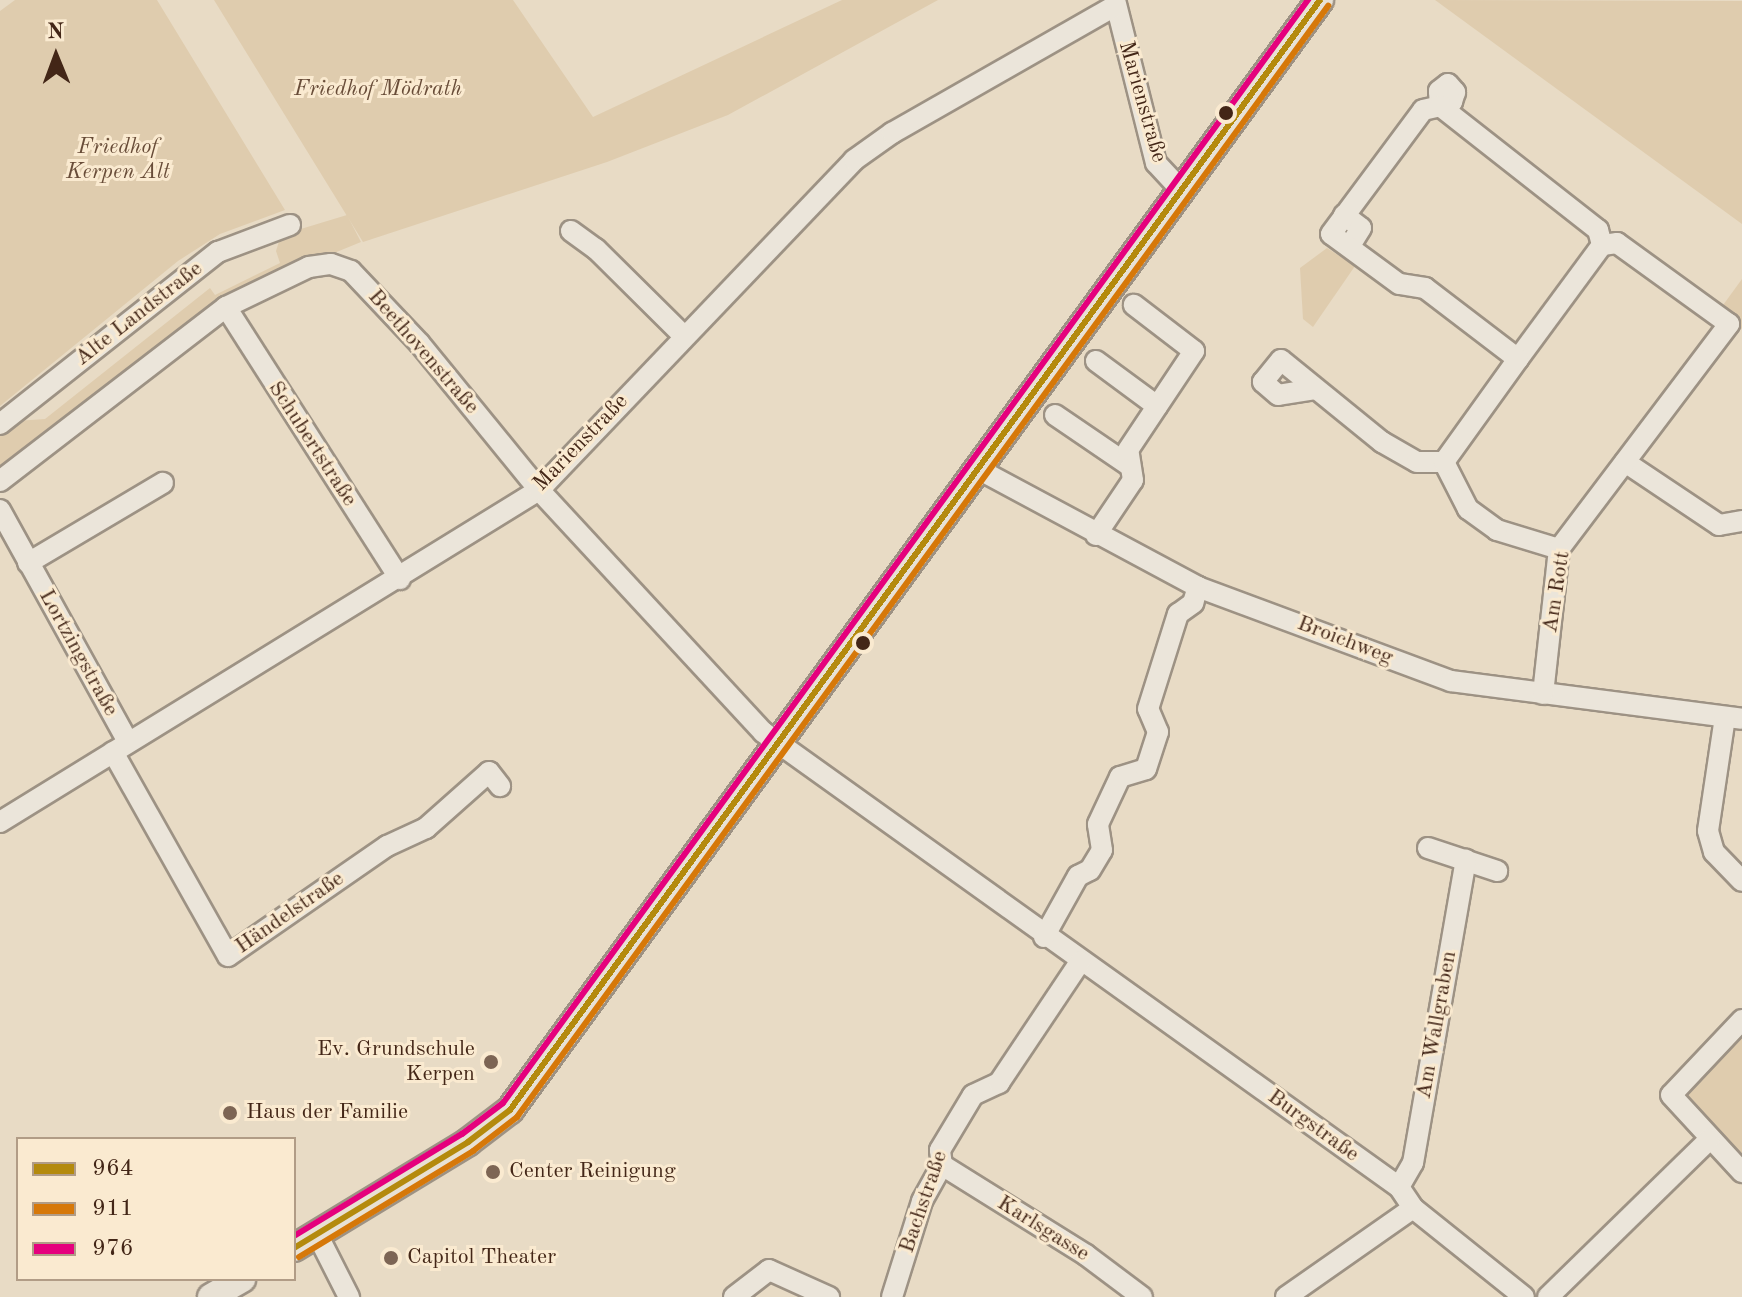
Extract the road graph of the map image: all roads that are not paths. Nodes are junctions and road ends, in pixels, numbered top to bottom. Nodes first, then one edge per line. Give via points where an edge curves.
1 (1320, 0) edge
2 (1115, 3) edge
3 (1181, 190) junction
4 (290, 225) dead end
5 (571, 231) dead end
6 (1602, 245) junction
7 (1134, 305) dead end
8 (226, 307) junction
9 (1735, 329) edge
10 (683, 335) junction
11 (1518, 359) junction
12 (1096, 361) dead end
13 (1315, 389) dead end
14 (1157, 406) junction
15 (1055, 415) dead end
16 (0, 424) edge
17 (1444, 462) junction
18 (1625, 462) junction
19 (1130, 466) junction
20 (978, 469) junction
21 (0, 481) edge
22 (163, 483) dead end
23 (539, 490) junction
24 (0, 510) edge
25 (1742, 521) edge
26 (1096, 535) junction
27 (1559, 549) junction
28 (28, 563) junction
29 (400, 579) junction
30 (1198, 587) junction
31 (1543, 694) junction
32 (1733, 718) edge
33 (780, 742) junction
34 (121, 747) junction
35 (500, 786) dead end
36 (0, 822) edge
37 (1428, 848) dead end
38 (1466, 860) junction
39 (1497, 871) dead end
40 (1742, 881) edge
41 (1044, 937) junction
42 (1080, 962) junction
43 (1742, 1020) edge
44 (1710, 1139) junction
45 (942, 1165) junction
46 (1742, 1172) edge
47 (1399, 1187) junction
48 (1413, 1208) junction
49 (317, 1234) junction
50 (296, 1247) edge
51 (239, 1281) edge
52 (211, 1297) edge
53 (349, 1297) edge
54 (734, 1297) edge
55 (829, 1297) edge
56 (892, 1297) edge
57 (1142, 1297) edge
58 (1286, 1297) edge
59 (1524, 1297) edge
60 (1548, 1297) edge

1 - 3 main road
2 - 3 street, Marienstraße via 1156,163
2 - 10 street, Marienstraße via 854,160
3 - 20 main road
4 - 16 street, Alte Landstraße via 218,252
5 - 10 street
6 - 9 street, Am Rott via 1617,243
6 - 11 street
6 - 11 street via 1598,230 1440,106 1423,110 1344,215 1331,234 1399,284 1425,288
7 - 14 street via 1194,351
8 - 21 street, Beethovenstraße
8 - 23 street, Beethovenstraße via 309,267 331,264 351,271 420,344
8 - 29 street, Schubertstraße
9 - 18 street, Am Rott
10 - 23 street, Marienstraße
11 - 17 street
12 - 14 street
13 - 17 street via 1382,442 1417,462
14 - 19 street via 1128,450
15 - 19 street
17 - 27 street via 1468,509 1497,530
18 - 25 street via 1719,525
18 - 27 street, Am Rott
19 - 26 street via 1133,480
20 - 26 street, Broichweg
20 - 33 main road
22 - 28 street, Lortzingstraße
23 - 29 street, Marienstraße
23 - 33 street, Beethovenstraße via 743,712
24 - 28 street, Lortzingstraße
26 - 30 street, Broichweg
27 - 31 street, Am Rott
28 - 34 street, Lortzingstraße
29 - 34 street, Marienstraße
30 - 31 street, Broichweg via 1451,681
30 - 41 street via 1193,603 1178,614 1148,709 1158,732 1146,769 1120,777 1098,824 1102,850 1090,870 1078,876
31 - 32 street, Broichweg
32 - 40 street via 1708,831 1714,852
33 - 41 street, Burgstraße
33 - 49 main road via 510,1110 468,1142
34 - 35 street, Händelstraße via 228,956 387,846 426,828 489,772
34 - 36 street, Marienstraße
37 - 38 street
38 - 39 street
38 - 47 street, Am Wallgraben via 1413,1163
41 - 42 street, Burgstraße
42 - 45 street, Bachstraße via 999,1083 973,1095 940,1150
42 - 47 street, Burgstraße
43 - 44 street via 1671,1095
44 - 46 street
44 - 60 street
45 - 56 street, Bachstraße via 922,1201
45 - 57 street, Karlsgasse via 1086,1255
47 - 48 street, Burgstraße
48 - 58 street
48 - 59 street, Burgstraße
49 - 50 main road
49 - 53 street
51 - 52 main road
54 - 55 street via 769,1270

